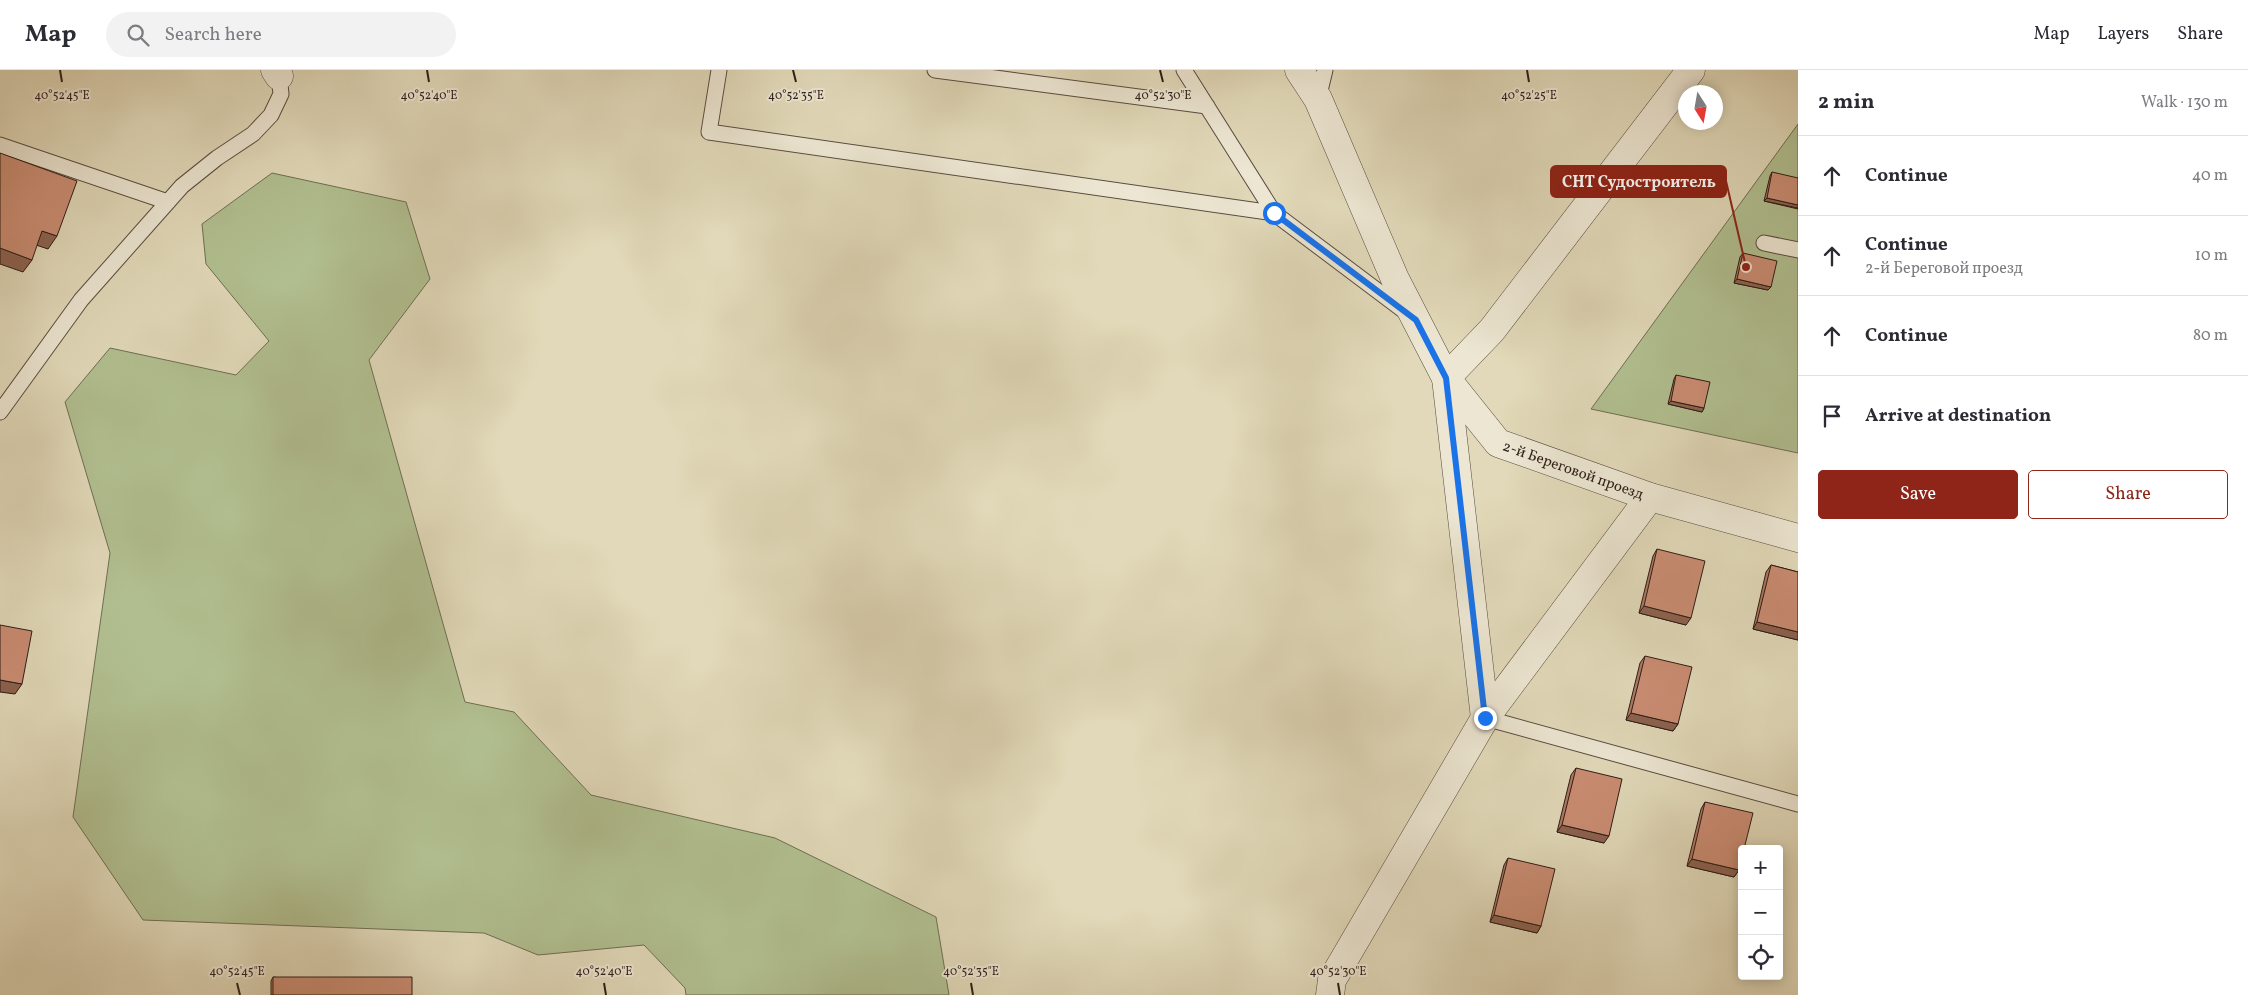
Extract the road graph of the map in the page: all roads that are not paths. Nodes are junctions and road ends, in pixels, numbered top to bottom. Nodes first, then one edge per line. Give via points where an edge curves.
1 (719, 70) edge
2 (935, 70) edge
3 (1184, 70) edge
4 (1299, 70) edge
5 (1325, 70) edge
6 (1691, 70) edge
7 (277, 73) edge
8 (1318, 99) junction
9 (1206, 106) junction
10 (0, 145) edge
11 (168, 202) junction
12 (1274, 213) junction
13 (1764, 243) dead end
14 (1798, 250) edge
15 (1416, 320) junction
16 (1446, 378) junction
17 (0, 412) edge
18 (1650, 498) junction
19 (1798, 538) edge
20 (1485, 718) junction
21 (1798, 804) edge
22 (1330, 995) edge

1 - 12 lane via 709,132
2 - 9 lane
3 - 9 lane
4 - 8 street, 2-й Береговой проезд
5 - 8 lane
6 - 16 street via 1492,330
7 - 11 lane via 281,94 270,116 253,134 182,186
8 - 15 street, 2-й Береговой проезд via 1395,279
9 - 12 lane
10 - 11 lane
11 - 17 lane via 81,300
12 - 15 lane
13 - 14 lane
15 - 16 street, 2-й Береговой проезд
16 - 18 street, 2-й Береговой проезд via 1498,443
16 - 20 street
18 - 19 street, 2-й Береговой проезд
18 - 20 street
20 - 21 lane
20 - 22 street via 1332,980

